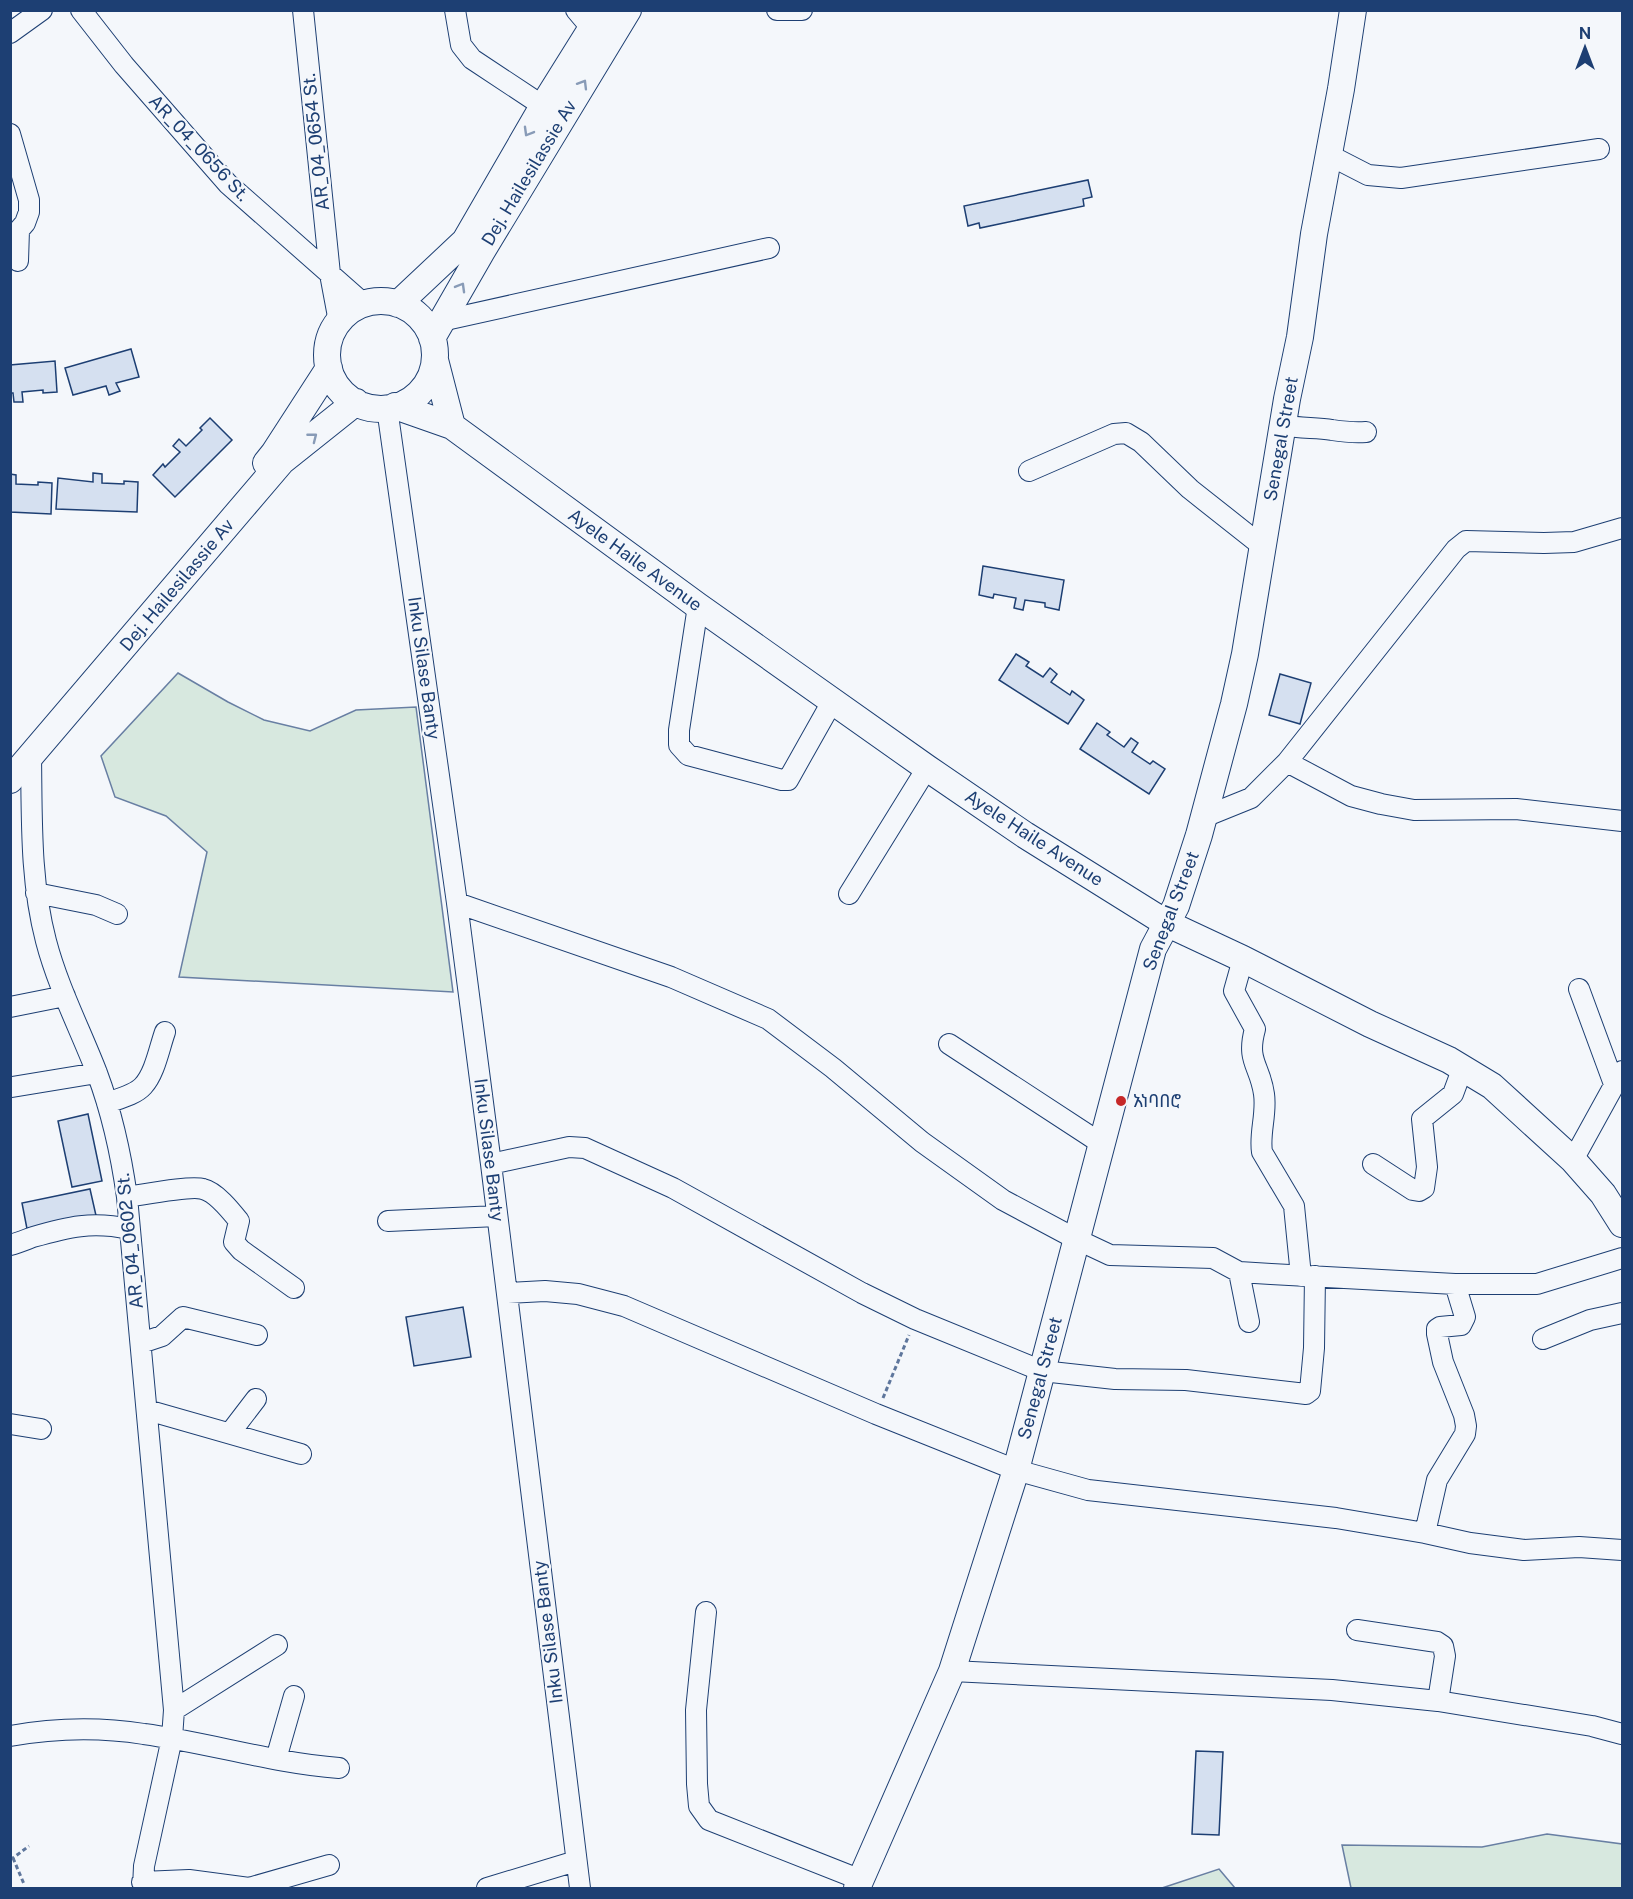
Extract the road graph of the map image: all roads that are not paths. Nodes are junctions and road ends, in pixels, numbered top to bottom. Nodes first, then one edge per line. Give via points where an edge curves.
1 (42, 10) edge
2 (81, 10) edge
3 (303, 10) edge
4 (455, 10) edge
5 (628, 10) edge
6 (777, 10) edge
7 (802, 10) edge
8 (1353, 10) edge
9 (590, 17) edge
10 (10, 33) edge
11 (543, 106) junction
12 (10, 134) edge
13 (1599, 149) dead end
14 (1329, 155) junction
15 (769, 248) dead end
16 (18, 261) dead end
17 (330, 274) junction
18 (364, 304) junction
19 (398, 304) junction
20 (339, 321) junction
21 (436, 339) junction
22 (329, 368) junction
23 (356, 402) junction
24 (390, 409) junction
25 (1284, 425) junction
26 (452, 426) junction
27 (1366, 432) dead end
28 (1029, 471) dead end
29 (1623, 528) edge
30 (1263, 546) junction
31 (698, 606) junction
32 (833, 700) junction
33 (21, 757) edge
34 (1287, 762) junction
35 (927, 768) junction
36 (10, 780) edge
37 (1204, 817) junction
38 (1623, 821) edge
39 (36, 893) junction
40 (849, 894) dead end
41 (457, 903) junction
42 (117, 914) dead end
43 (1166, 923) junction
44 (1243, 959) junction
45 (1579, 989) dead end
46 (64, 996) junction
47 (10, 1007) edge
48 (165, 1032) dead end
49 (949, 1044) dead end
50 (1462, 1067) junction
51 (97, 1073) junction
52 (1618, 1078) edge
53 (12, 1087) edge
54 (107, 1103) junction
55 (1102, 1144) junction
56 (1573, 1160) junction
57 (491, 1164) junction
58 (1373, 1164) dead end
59 (127, 1197) junction
60 (497, 1216) junction
61 (388, 1221) dead end
62 (1623, 1224) edge
63 (129, 1229) junction
64 (1076, 1239) junction
65 (10, 1245) edge
66 (1623, 1258) edge
67 (1239, 1272) junction
68 (1308, 1276) junction
69 (1455, 1284) junction
70 (294, 1288) dead end
71 (507, 1293) junction
72 (1623, 1313) edge
73 (1249, 1322) dead end
74 (257, 1335) dead end
75 (1543, 1339) dead end
76 (141, 1343) junction
77 (1042, 1371) junction
78 (256, 1399) dead end
79 (147, 1410) junction
80 (10, 1424) edge
81 (41, 1429) dead end
82 (230, 1433) junction
83 (301, 1454) dead end
84 (1016, 1470) junction
85 (1425, 1533) junction
86 (1623, 1550) edge
87 (706, 1612) dead end
88 (1357, 1630) dead end
89 (277, 1646) dead end
90 (952, 1671) junction
91 (294, 1696) dead end
92 (1438, 1701) junction
93 (174, 1710) junction
94 (1623, 1734) edge
95 (10, 1736) edge
96 (172, 1738) junction
97 (276, 1759) junction
98 (339, 1768) dead end
99 (576, 1861) junction
100 (329, 1865) dead end
101 (859, 1884) edge
102 (142, 1885) edge
103 (249, 1888) edge
104 (487, 1888) edge
105 (580, 1888) edge

1 - 10 street
2 - 17 street, AR_04_0656 St. via 228,184
3 - 17 street, AR_04_0654 St.
4 - 11 street via 461,45 472,59
21 -> 5 main road, Dej. Hailesilassie Av
6 - 7 street
8 - 14 main road, Senegal Street
9 - 11 main road, Dej. Hailesilassie Av
11 -> 19 main road, Dej. Hailesilassie Av via 465,242
12 - 16 street via 29,200 29,212 19,230
13 - 14 street via 1401,178 1368,175
14 - 25 main road, Senegal Street
15 - 21 street
17 - 18 street
17 - 20 street, AR_04_0654 St.
18 - 19 main road
18 - 20 main road
19 - 21 main road via 418,315
20 - 22 main road, Dej. Hailesilassie Av via 328,346
21 - 24 main road, Dej. Hailesilassie Av via 429,378 422,389
21 - 26 main road
22 - 23 main road via 339,389
22 - 33 main road, Dej. Hailesilassie Av via 274,453
23 - 24 main road
33 -> 23 main road, Dej. Hailesilassie Av via 282,461
24 - 26 main road, Ayele Haile Avenue
24 - 41 street, Inku Silase Banty
25 - 27 street via 1348,434
25 - 30 main road, Senegal Street
26 - 31 main road, Ayele Haile Avenue
28 - 30 street via 1114,434 1126,433
29 - 34 street via 1574,542 1466,541
30 - 37 main road, Senegal Street via 1245,654
31 - 32 main road, Ayele Haile Avenue
31 - 32 street via 679,730 679,745 688,755 788,780
32 - 35 main road, Ayele Haile Avenue
33 - 36 main road, Dej. Hailesilassie Av
33 - 39 street, AR_04_0602 St.
34 - 37 street via 1251,798
34 - 38 street via 1351,796 1414,810 1516,809
35 - 40 street
35 - 43 main road, Ayele Haile Avenue
37 - 43 main road, Senegal Street via 1185,881
39 - 42 street via 96,905
39 - 46 street, AR_04_0602 St. via 46,942
41 - 57 street, Inku Silase Banty
41 - 64 street via 671,977 768,1018 922,1142 1003,1200
43 - 44 main road, Ayele Haile Avenue
43 - 55 main road, Senegal Street via 1153,949
44 - 50 main road, Ayele Haile Avenue
44 - 68 street via 1234,992 1255,1029 1251,1056 1260,1077 1265,1107 1260,1143 1294,1206
45 - 52 street
46 - 47 street
46 - 51 street, AR_04_0602 St.
48 - 54 street via 142,1087
49 - 55 street
50 - 56 main road, Ayele Haile Avenue via 1492,1086
50 - 58 street via 1453,1094 1422,1119 1427,1167 1424,1188 1413,1190
51 - 53 street
51 - 54 street, AR_04_0602 St.
52 - 56 street
54 - 59 street, AR_04_0602 St. via 121,1154
55 - 64 main road, Senegal Street
56 - 62 main road, Ayele Haile Avenue
57 - 60 street, Inku Silase Banty
57 - 77 street via 569,1147 585,1148 673,1188 915,1320
59 - 63 street, AR_04_0602 St.
59 - 70 street via 204,1189 227,1205 239,1221 234,1242 241,1250
60 - 61 street
60 - 71 street, Inku Silase Banty
63 - 65 street via 104,1224 81,1226
63 - 76 street, AR_04_0602 St.
64 - 67 street via 1110,1255 1213,1258
64 - 77 main road, Senegal Street
66 - 69 street via 1545,1283
67 - 68 street
67 - 73 street
68 - 69 street
68 - 77 street via 1314,1348 1310,1391 1306,1394 1186,1380 1114,1379
69 - 85 street via 1465,1317 1461,1325 1440,1327 1437,1334 1443,1362 1464,1415 1465,1434 1437,1480
71 - 84 street via 578,1294 624,1306
71 - 99 street, Inku Silase Banty
72 - 75 street via 1590,1320
74 - 76 street via 183,1317 162,1336
76 - 79 street, AR_04_0602 St.
77 - 84 main road, Senegal Street
78 - 82 street
79 - 82 street
79 - 93 street, AR_04_0602 St.
80 - 81 street
82 - 83 street
84 - 85 street via 1088,1490 1336,1518
84 - 90 main road, Senegal Street
85 - 86 street via 1524,1550
87 - 101 street via 696,1710 699,1806 709,1820
88 - 92 street via 1443,1646
89 - 93 street
90 - 92 street via 1332,1690
90 - 101 main road, Senegal Street
91 - 97 street
92 - 94 street
93 - 96 street, AR_04_0602 St.
95 - 96 street via 66,1730
96 - 97 street
96 - 102 street, AR_04_0602 St. via 148,1840
97 - 98 street
99 - 104 street
99 - 105 street, Inku Silase Banty
100 - 103 street
102 - 103 street via 189,1880

